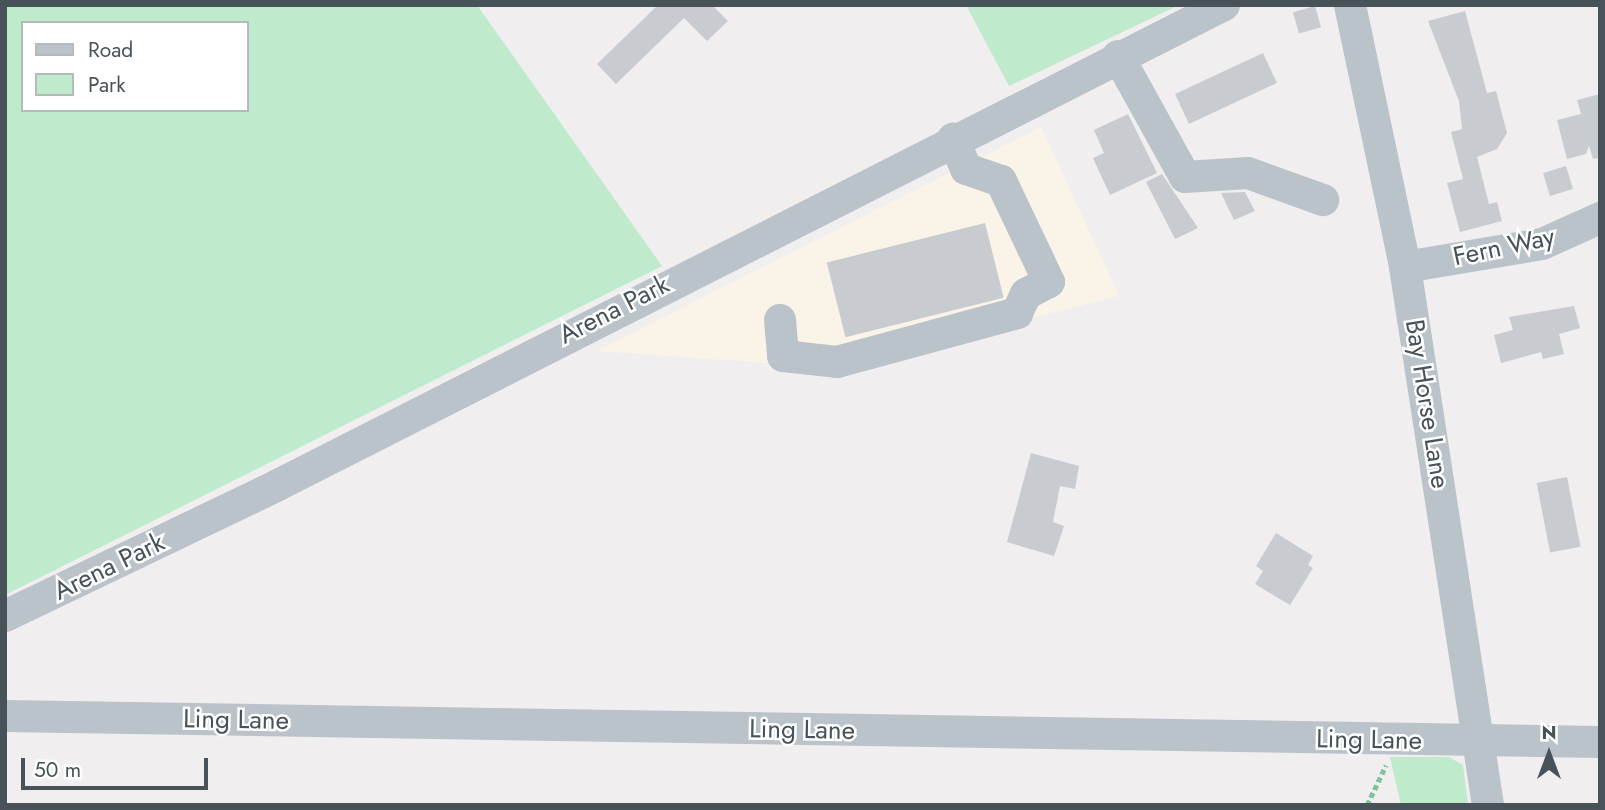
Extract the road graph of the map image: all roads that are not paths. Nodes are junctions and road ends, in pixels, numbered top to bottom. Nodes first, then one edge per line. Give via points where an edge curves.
1 (1224, 5) edge
2 (1350, 5) edge
3 (1118, 56) junction
4 (953, 139) junction
5 (1323, 200) dead end
6 (1600, 218) edge
7 (1405, 267) junction
8 (780, 320) dead end
9 (5, 616) edge
10 (5, 716) edge
11 (1480, 742) junction
12 (1600, 742) edge
13 (1488, 805) edge

1 - 3 street, Arena Park
2 - 7 street, Bay Horse Lane
3 - 4 street, Arena Park
3 - 5 street via 1185,177 1248,173
4 - 8 street via 966,169 1001,181 1049,282 1026,293 1017,313 837,362 783,356
4 - 9 street, Arena Park via 276,486
6 - 7 street, Fern Way via 1542,244
7 - 11 street, Bay Horse Lane
10 - 11 street, Ling Lane
11 - 12 street, Ling Lane
11 - 13 street, Bay Horse Lane

